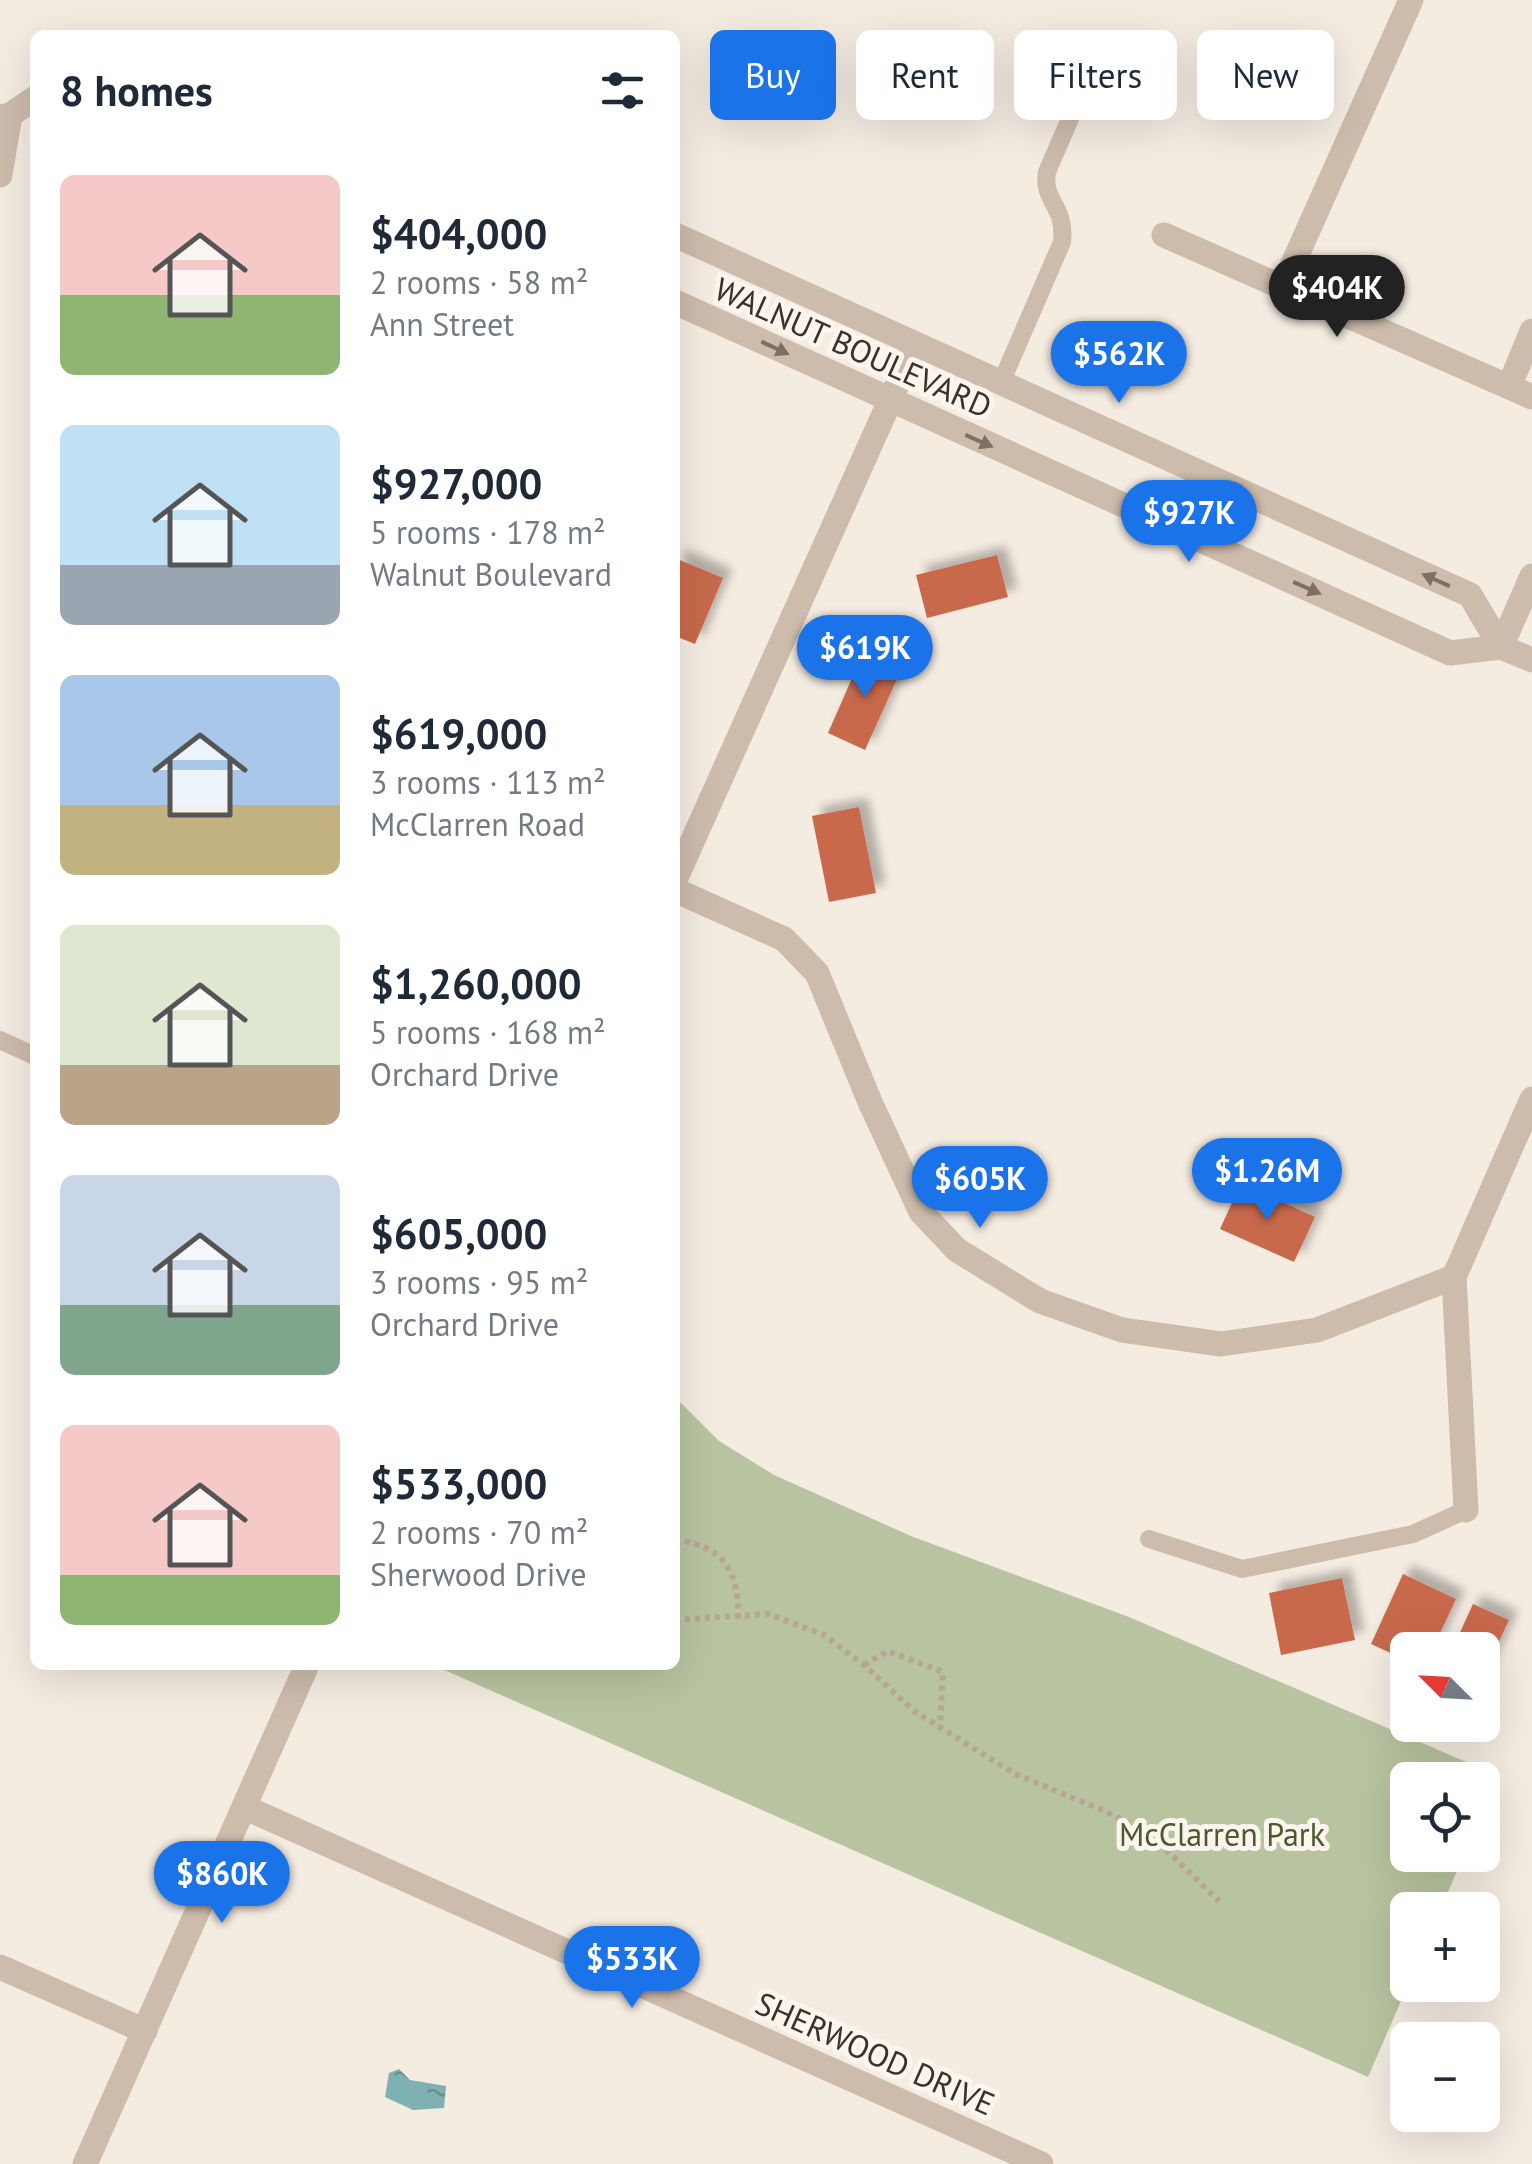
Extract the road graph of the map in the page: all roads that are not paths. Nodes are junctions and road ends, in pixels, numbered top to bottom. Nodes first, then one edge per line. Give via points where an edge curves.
1 (1411, 0) edge
2 (15, 118) edge
3 (1069, 120) edge
4 (0, 176) edge
5 (1164, 235) dead end
6 (680, 236) edge
7 (1282, 286) junction
8 (680, 304) edge
9 (1532, 331) edge
10 (915, 345) junction
11 (1001, 383) junction
12 (1520, 392) edge
13 (890, 401) junction
14 (1532, 576) edge
15 (1501, 647) junction
16 (1532, 660) edge
17 (682, 844) edge
18 (680, 892) edge
19 (0, 1040) edge
20 (30, 1054) edge
21 (1532, 1099) edge
22 (1454, 1277) junction
23 (1466, 1510) joint
24 (1149, 1539) dead end
25 (304, 1670) edge
26 (244, 1807) junction
27 (0, 1966) edge
28 (145, 2031) junction
29 (85, 2164) edge
30 (1041, 2164) edge

1 - 7 street
2 - 4 street
3 - 11 lane via 1045,184 1064,224 1062,242
5 - 7 street
6 - 10 street, WALNUT BOULEVARD
7 - 12 street
8 -> 13 street, WALNUT BOULEVARD
9 - 12 street
10 - 11 street, WALNUT BOULEVARD
10 - 13 street
15 -> 11 street, WALNUT BOULEVARD via 1470,596
13 -> 15 street, WALNUT BOULEVARD via 1450,652
13 - 17 street
14 - 15 street
15 - 16 street, WALNUT BOULEVARD
18 - 22 street via 784,939 817,974 921,1212 957,1250 1040,1300 1122,1330 1221,1344 1318,1330
19 - 20 lane
21 - 22 street
22 - 23 street
23 - 24 lane via 1414,1534 1242,1569
25 - 26 street
26 - 28 street
26 - 30 street, SHERWOOD DRIVE
27 - 28 street
28 - 29 street

